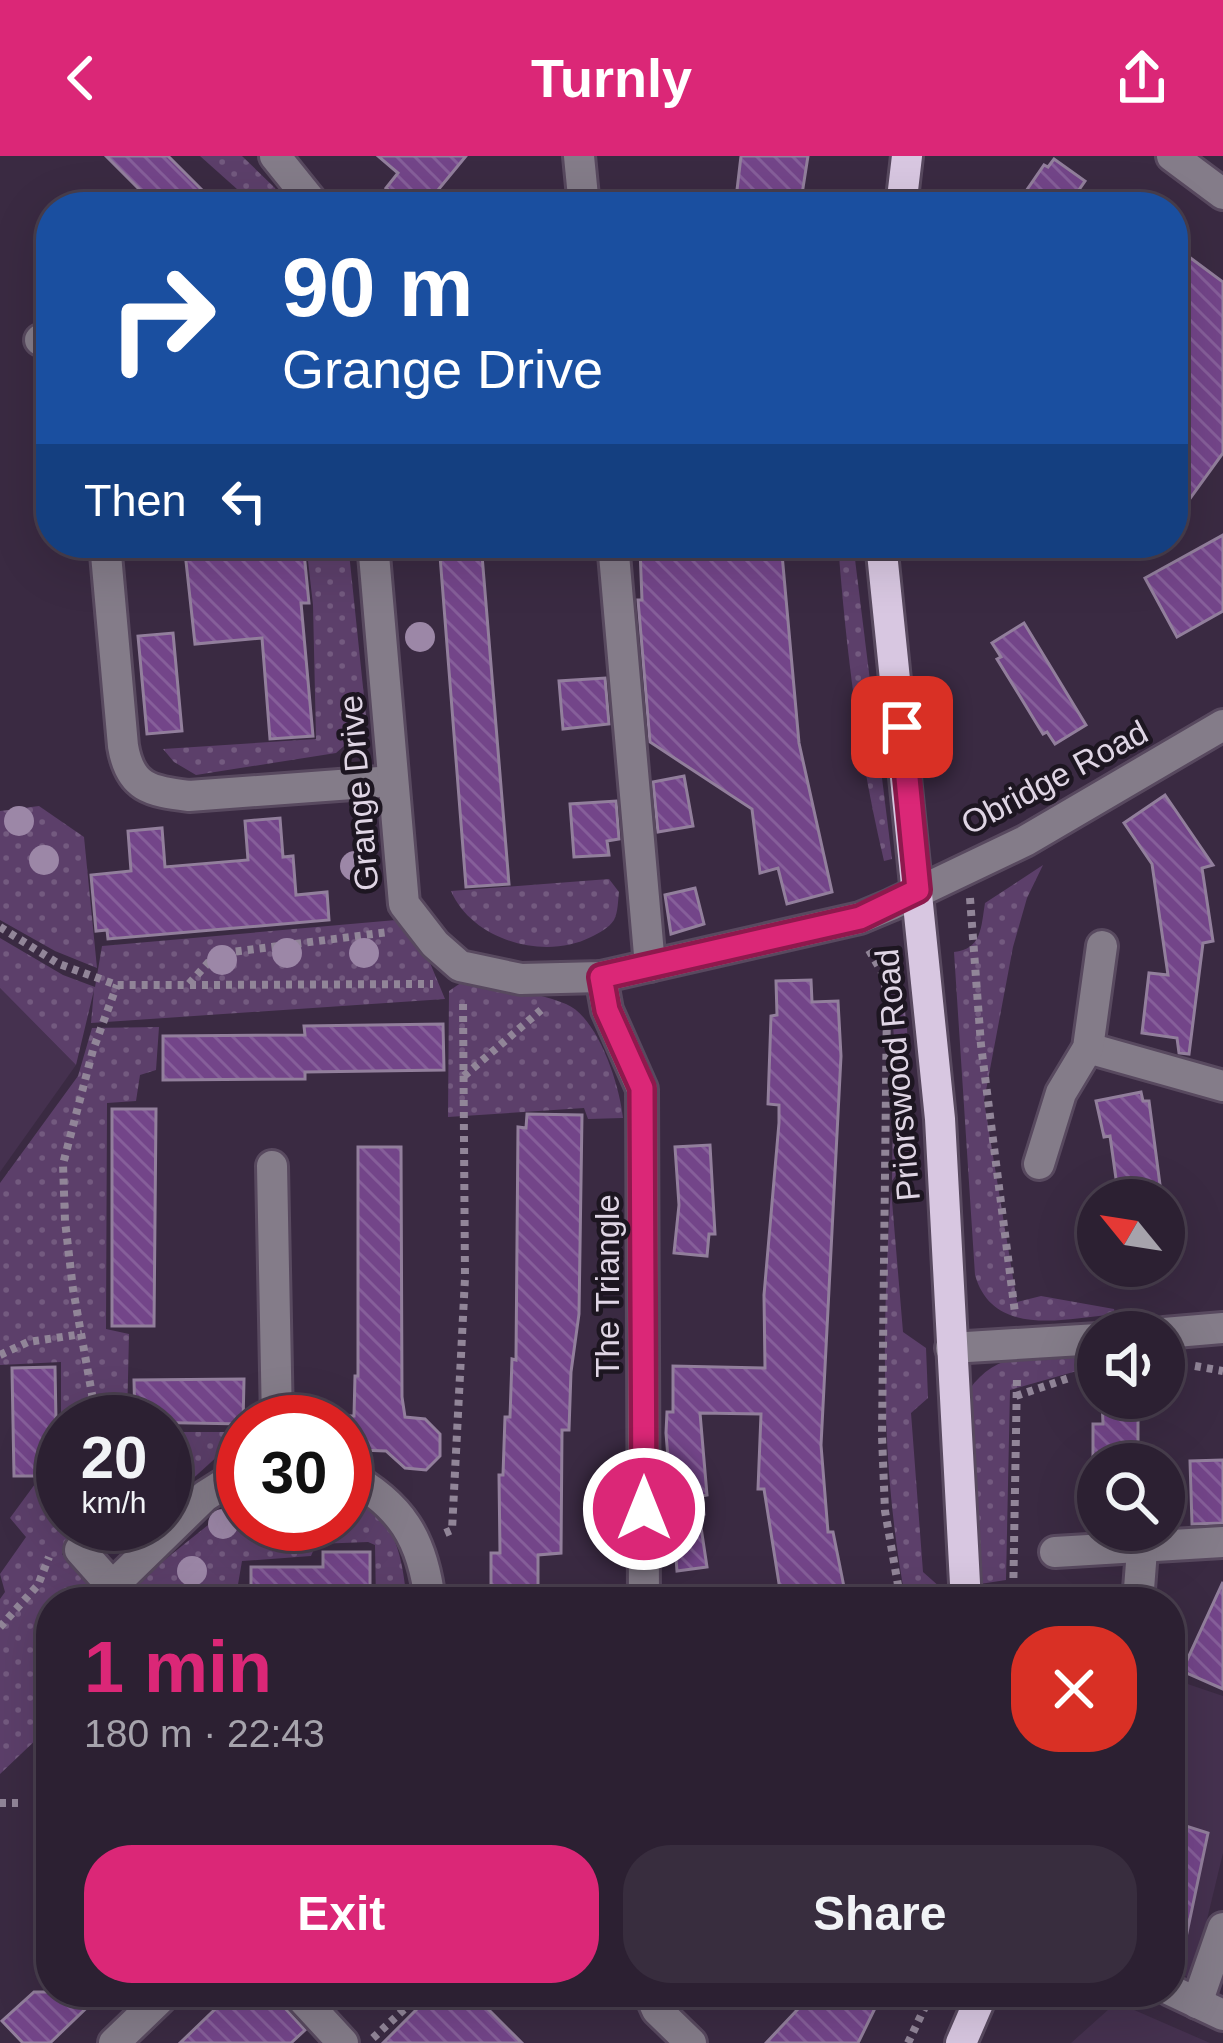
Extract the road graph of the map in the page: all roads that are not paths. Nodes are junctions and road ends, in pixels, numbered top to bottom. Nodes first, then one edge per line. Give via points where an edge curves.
1 (275, 156) edge
2 (579, 156) edge
3 (907, 156) edge
4 (1172, 156) edge
5 (304, 192) edge
6 (583, 192) edge
7 (903, 192) edge
8 (1223, 194) edge
9 (106, 558) edge
10 (374, 558) edge
11 (614, 558) edge
12 (883, 558) edge
13 (1223, 725) edge
14 (393, 781) junction
15 (918, 890) junction
16 (1102, 946) dead end
17 (650, 966) junction
18 (590, 978) junction
19 (1088, 1048) junction
20 (1223, 1087) edge
21 (1039, 1164) dead end
22 (272, 1166) dead end
23 (1223, 1328) edge
24 (1185, 1331) edge
25 (1077, 1341) edge
26 (951, 1348) junction
27 (276, 1395) edge
28 (216, 1490) edge
29 (372, 1490) edge
30 (1223, 1542) edge
31 (1185, 1546) edge
32 (70, 1551) edge
33 (1098, 1551) edge
34 (1142, 1551) edge
35 (1055, 1552) dead end
36 (98, 1587) edge
37 (111, 1587) edge
38 (428, 1587) edge
39 (644, 1587) edge
40 (965, 1587) edge
41 (1139, 1587) edge
42 (1223, 1928) edge
43 (1197, 2003) edge
44 (151, 2007) edge
45 (310, 2007) edge
46 (656, 2007) edge
47 (976, 2007) edge
48 (114, 2043) edge
49 (344, 2043) edge
50 (691, 2043) edge
51 (961, 2043) edge

1 - 5 street
2 - 6 street
3 - 7 main road
4 - 8 street
9 - 14 street via 123,746 138,782 189,796
10 - 14 street, Grange Drive
11 - 17 street
12 - 15 main road, Priorswood Road
13 - 15 street, Obridge Road via 1025,841
14 - 18 street, Grange Drive via 404,904 419,925 460,966 482,974
15 - 17 street, Grange Drive via 860,918
15 - 26 main road, Priorswood Road
16 - 19 street
17 - 18 street, Grange Drive
18 - 39 street, The Triangle via 642,1088
19 - 20 street
19 - 21 street via 1061,1093
22 - 27 street
23 - 24 street
25 - 26 street
26 - 40 main road, Priorswood Road
28 - 37 street
29 - 38 street via 402,1517
30 - 31 street
32 - 36 street
33 - 35 street
34 - 41 street
42 - 43 street
44 - 48 street
45 - 49 street
46 - 50 street
47 - 51 main road

